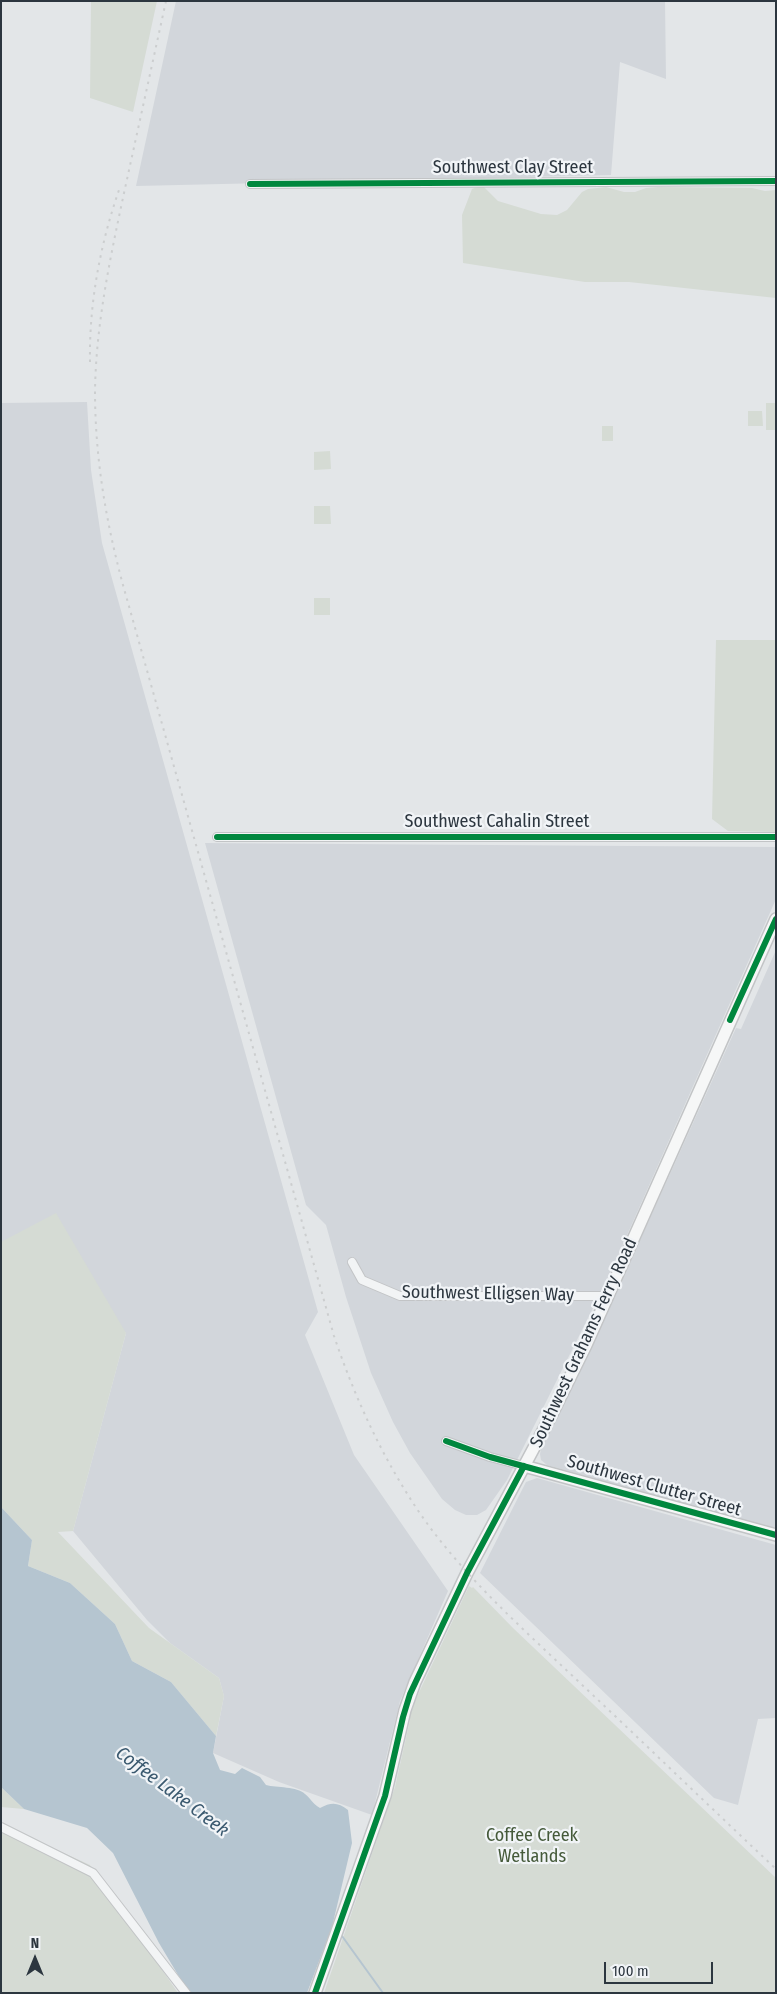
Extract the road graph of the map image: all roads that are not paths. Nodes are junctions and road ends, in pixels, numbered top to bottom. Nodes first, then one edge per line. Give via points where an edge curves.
1 (776, 181) edge
2 (250, 184) dead end
3 (217, 837) dead end
4 (776, 837) edge
5 (776, 919) edge
6 (352, 1262) dead end
7 (608, 1296) junction
8 (446, 1441) dead end
9 (524, 1466) junction
10 (776, 1536) edge
11 (1, 1827) edge
12 (186, 1993) edge
13 (315, 1993) edge

1 - 2 street, Southwest Clay Street
3 - 4 street, Southwest Cahalin Street
5 - 7 main road, Southwest Grahams Ferry Road
6 - 7 street, Southwest Elligsen Way via 362,1280 400,1296
7 - 9 main road, Southwest Grahams Ferry Road
8 - 9 street
9 - 10 main road, Southwest Clutter Street
9 - 13 main road, Southwest Grahams Ferry Road via 467,1573 410,1694 385,1796
11 - 12 street via 93,1873

